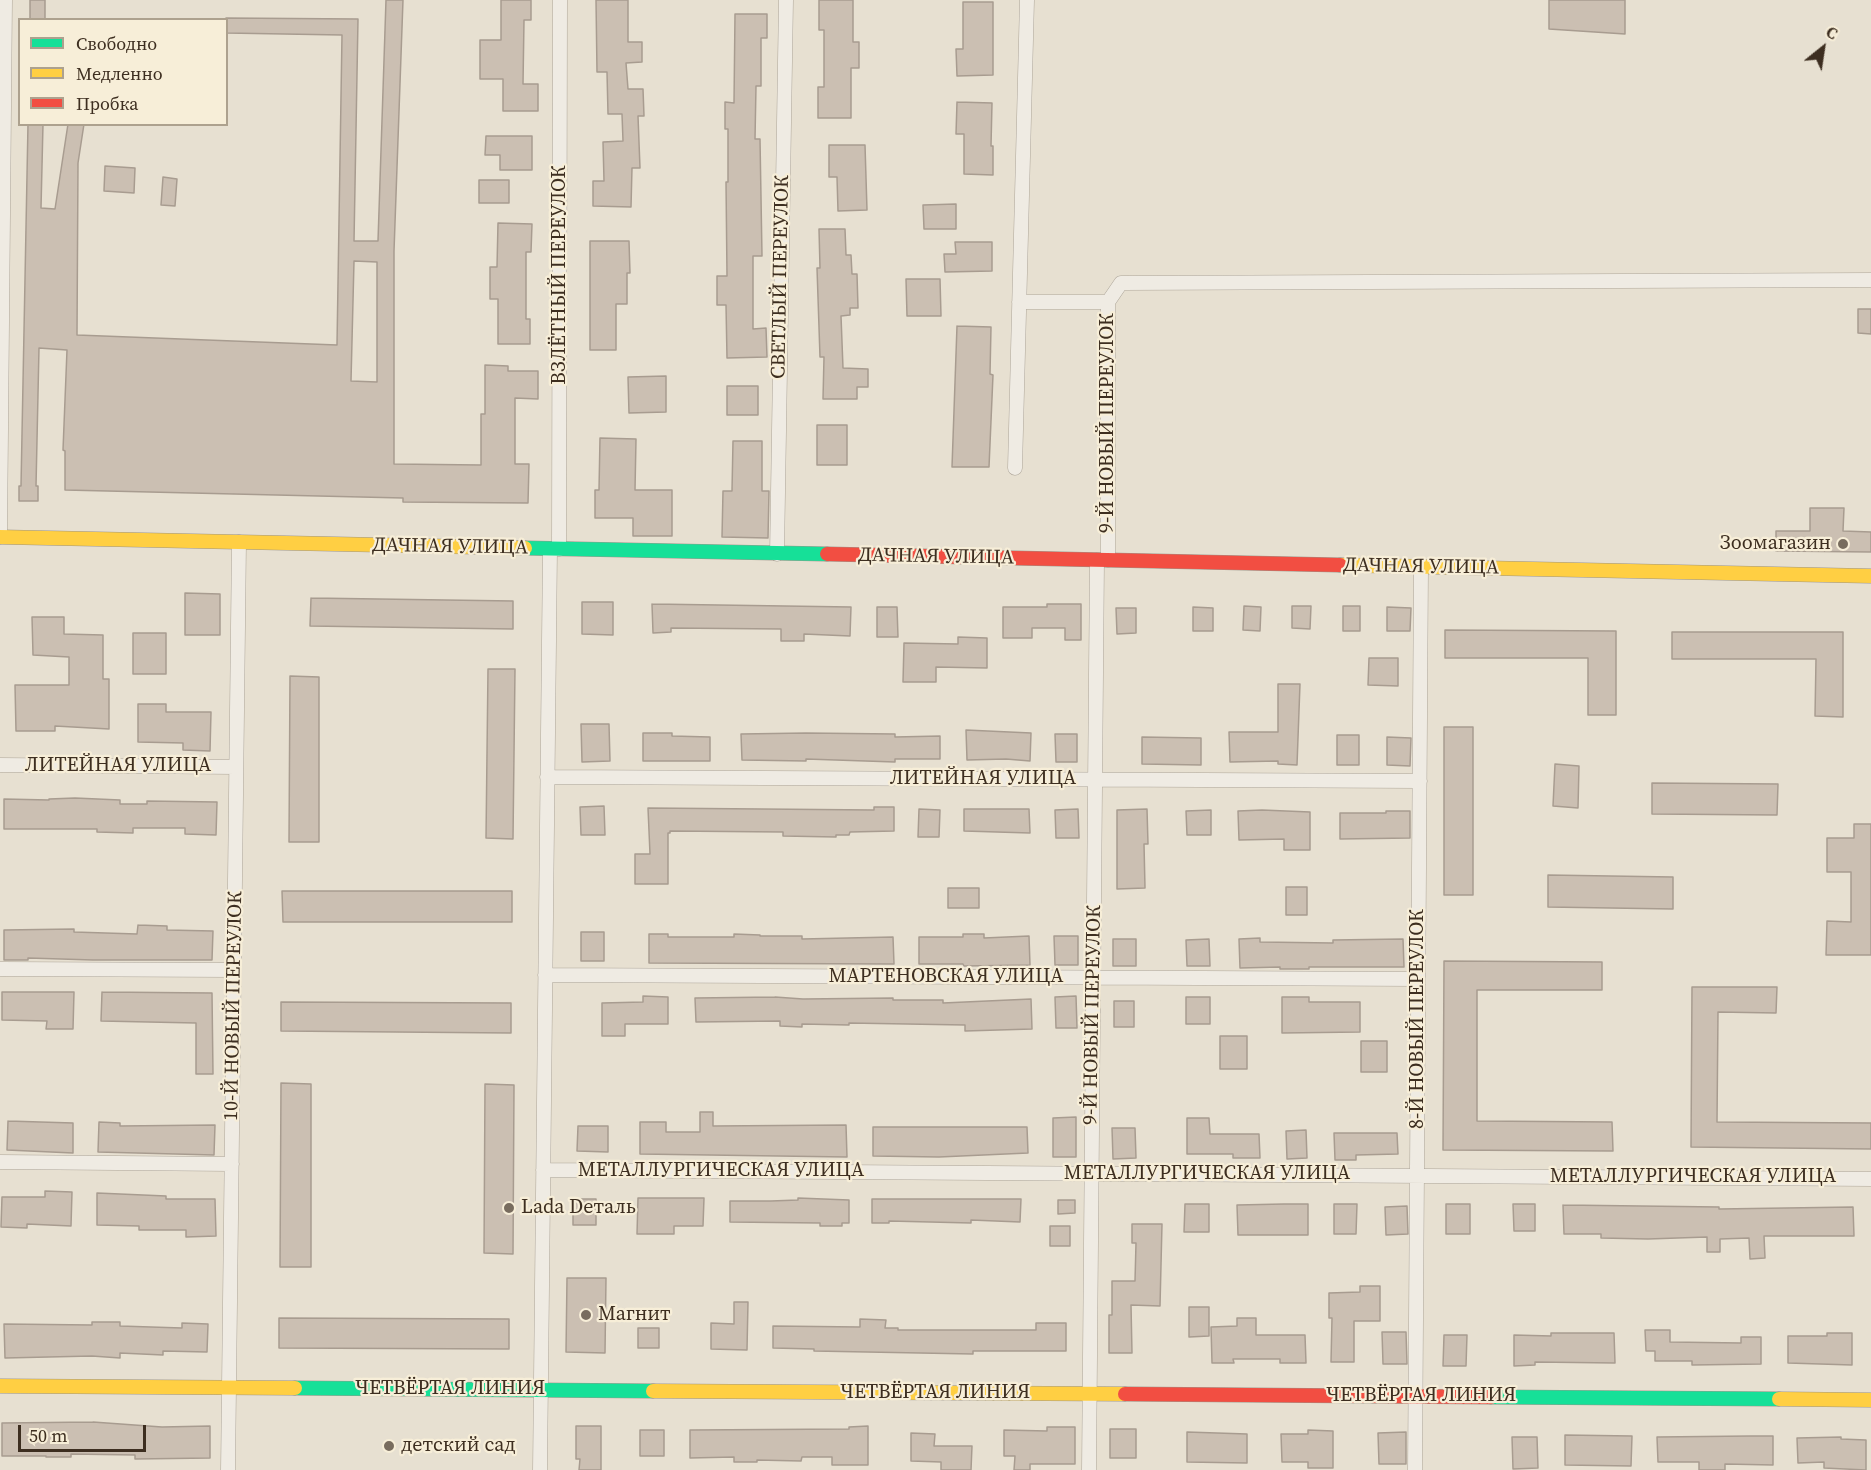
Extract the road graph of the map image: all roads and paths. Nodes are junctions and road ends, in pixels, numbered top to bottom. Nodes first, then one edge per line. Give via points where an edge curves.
1 (5, 0) edge
2 (560, 0) edge
3 (786, 0) edge
4 (1027, 0) edge
5 (1871, 280) edge
6 (1019, 302) junction
7 (1107, 303) junction
8 (1015, 468) dead end
9 (0, 537) edge
10 (239, 543) junction
11 (554, 549) junction
12 (777, 554) junction
13 (1102, 560) junction
14 (1421, 567) junction
15 (1871, 576) edge
16 (0, 765) edge
17 (236, 767) junction
18 (547, 777) junction
19 (1095, 779) junction
20 (1420, 781) junction
21 (0, 969) edge
22 (234, 970) junction
23 (545, 975) junction
24 (1093, 977) junction
25 (1418, 979) junction
26 (0, 1162) edge
27 (232, 1164) junction
28 (543, 1170) junction
29 (1091, 1173) junction
30 (1417, 1176) junction
31 (1871, 1179) edge
32 (0, 1386) edge
33 (230, 1388) junction
34 (541, 1390) junction
35 (1089, 1394) junction
36 (1415, 1396) junction
37 (1871, 1400) edge
38 (228, 1470) edge
39 (540, 1470) edge
40 (1089, 1470) edge
41 (1414, 1470) edge

1 - 9 street
2 - 11 street, ВЗЛЁТНЫЙ ПЕРЕУЛОК
3 - 12 street, СВЕТЛЫЙ ПЕРЕУЛОК
4 - 6 street
5 - 7 street via 1121,283
6 - 7 street, 9-Й НОВЫЙ ПЕРЕУЛОК
6 - 8 street
7 - 13 street, 9-Й НОВЫЙ ПЕРЕУЛОК
9 - 10 street, ДАЧНАЯ УЛИЦА
10 - 11 street, ДАЧНАЯ УЛИЦА
10 - 17 street, 10-Й НОВЫЙ ПЕРЕУЛОК
11 - 12 street, ДАЧНАЯ УЛИЦА
11 - 18 street
12 - 13 street, ДАЧНАЯ УЛИЦА
13 - 14 street, ДАЧНАЯ УЛИЦА
13 - 19 street, 9-Й НОВЫЙ ПЕРЕУЛОК
14 - 15 street, ДАЧНАЯ УЛИЦА
14 - 20 street, 8-Й НОВЫЙ ПЕРЕУЛОК
16 - 17 street, ЛИТЕЙНАЯ УЛИЦА
17 - 22 street, 10-Й НОВЫЙ ПЕРЕУЛОК
18 - 19 street, ЛИТЕЙНАЯ УЛИЦА
18 - 23 street
19 - 20 street, ЛИТЕЙНАЯ УЛИЦА
19 - 24 street, 9-Й НОВЫЙ ПЕРЕУЛОК
20 - 25 street, 8-Й НОВЫЙ ПЕРЕУЛОК
21 - 22 street
22 - 27 street, 10-Й НОВЫЙ ПЕРЕУЛОК
23 - 24 street, МАРТЕНОВСКАЯ УЛИЦА
23 - 28 street
24 - 25 street, МАРТЕНОВСКАЯ УЛИЦА
24 - 29 street, 9-Й НОВЫЙ ПЕРЕУЛОК
25 - 30 street, 8-Й НОВЫЙ ПЕРЕУЛОК
26 - 27 street
27 - 33 street, 10-Й НОВЫЙ ПЕРЕУЛОК
28 - 29 street, МЕТАЛЛУРГИЧЕСКАЯ УЛИЦА
28 - 34 street
29 - 30 street, МЕТАЛЛУРГИЧЕСКАЯ УЛИЦА
29 - 35 street, 9-Й НОВЫЙ ПЕРЕУЛОК
30 - 31 street, МЕТАЛЛУРГИЧЕСКАЯ УЛИЦА
30 - 36 street, 8-Й НОВЫЙ ПЕРЕУЛОК
32 - 33 street, ЧЕТВЁРТАЯ ЛИНИЯ
33 - 34 street, ЧЕТВЁРТАЯ ЛИНИЯ
33 - 38 street, 10-Й НОВЫЙ ПЕРЕУЛОК
34 - 35 street, ЧЕТВЁРТАЯ ЛИНИЯ
34 - 39 street
35 - 36 street, ЧЕТВЁРТАЯ ЛИНИЯ
35 - 40 street, 9-Й НОВЫЙ ПЕРЕУЛОК
36 - 37 street, ЧЕТВЁРТАЯ ЛИНИЯ
36 - 41 street, 8-Й НОВЫЙ ПЕРЕУЛОК

